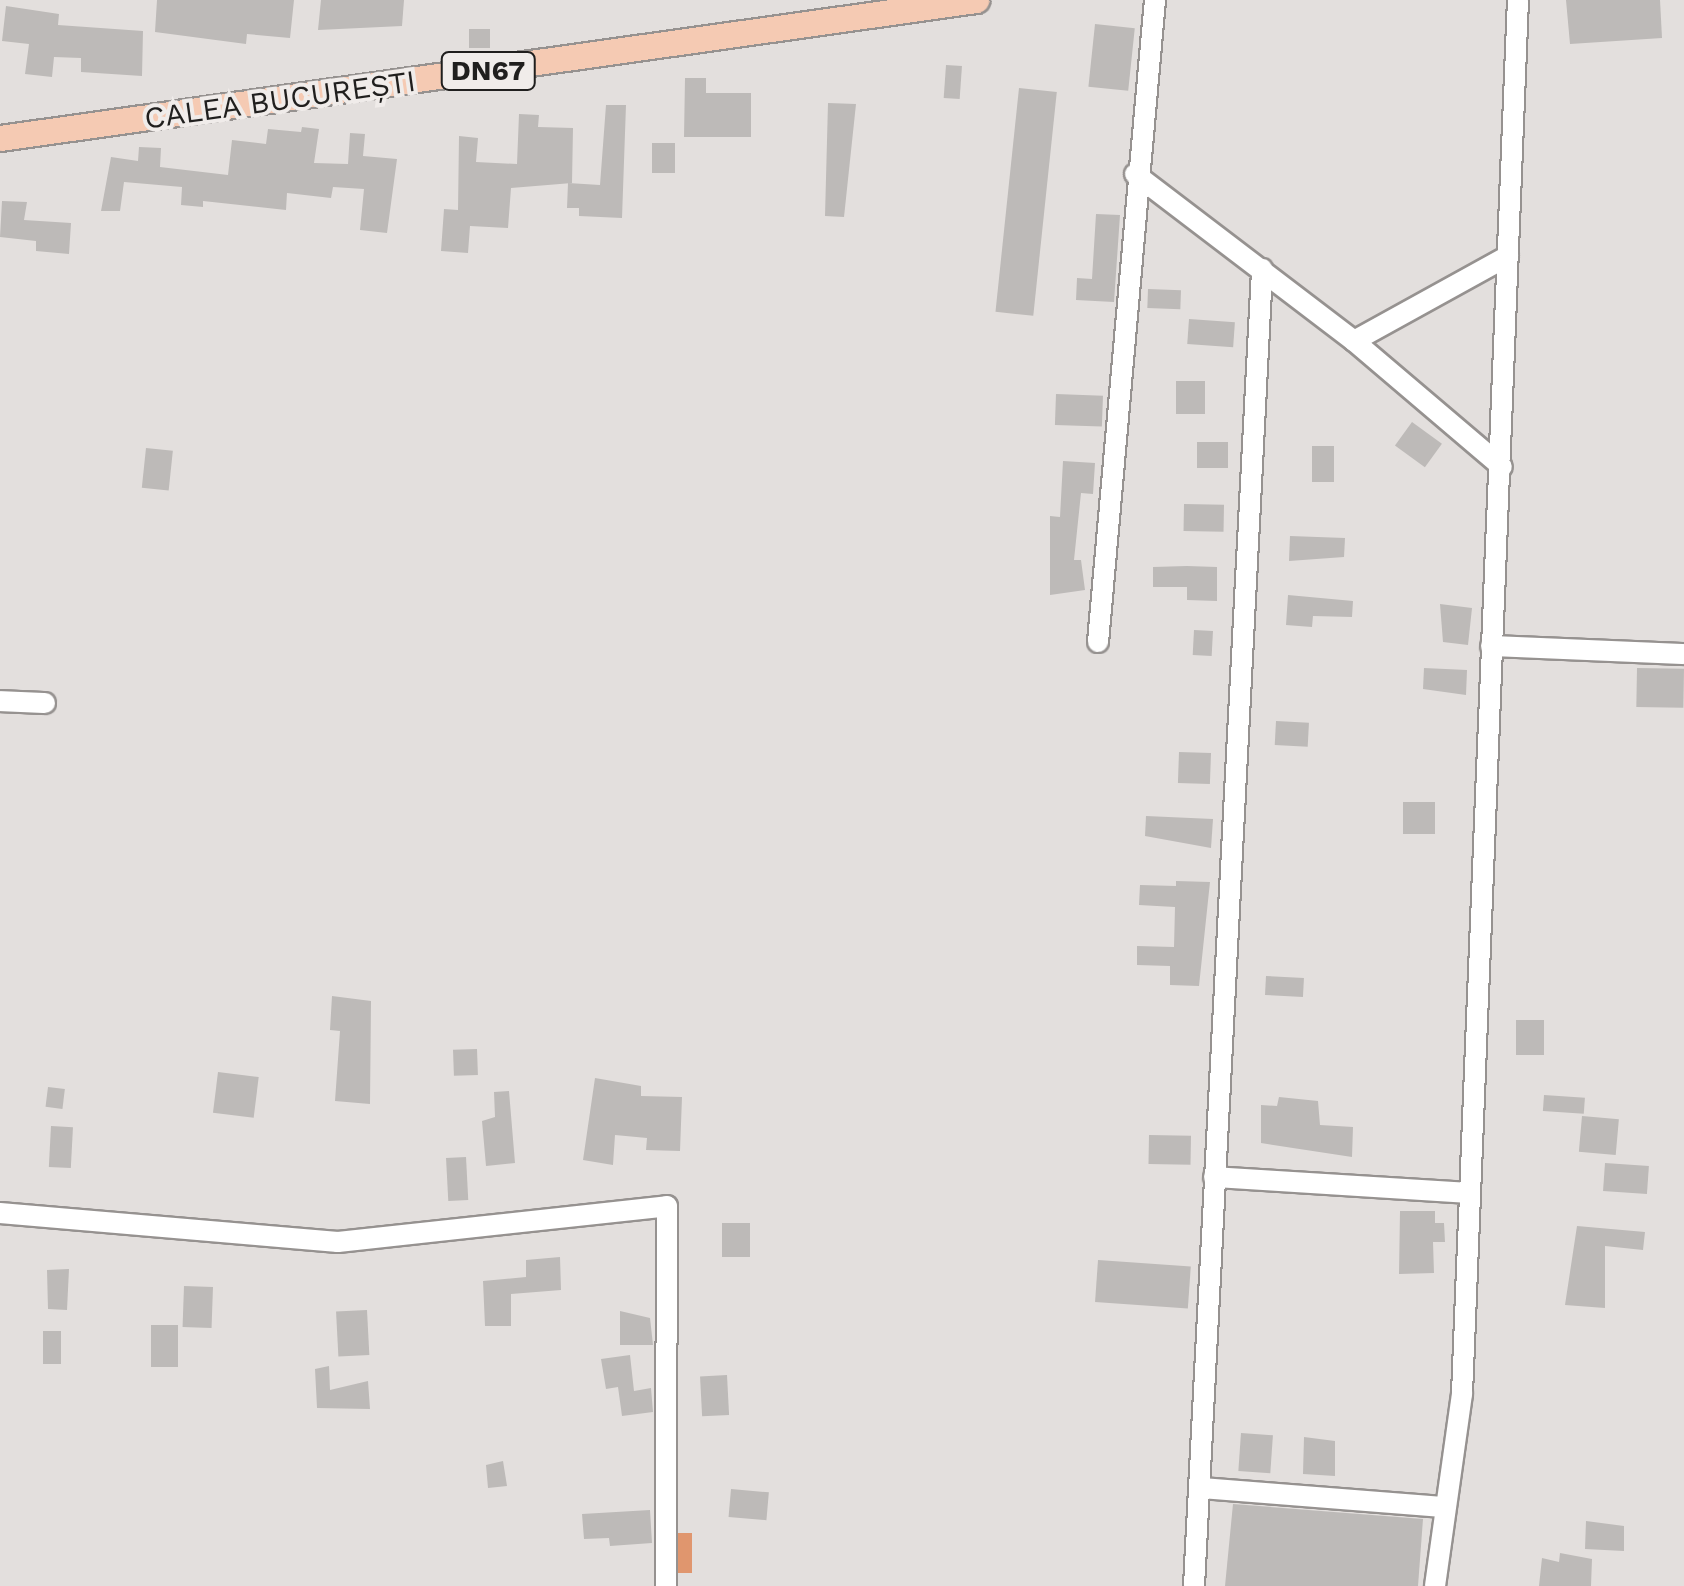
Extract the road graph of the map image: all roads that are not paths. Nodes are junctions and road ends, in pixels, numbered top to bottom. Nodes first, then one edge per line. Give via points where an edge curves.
1 (976, 0) edge
2 (1155, 0) edge
3 (1518, 0) edge
4 (0, 138) edge
5 (1135, 174) junction
6 (1508, 256) junction
7 (1262, 268) junction
8 (1354, 341) junction
9 (1502, 468) junction
10 (1098, 642) dead end
11 (1491, 646) junction
12 (1684, 654) edge
13 (0, 701) edge
14 (45, 703) dead end
15 (1214, 1177) junction
16 (1467, 1193) junction
17 (0, 1213) edge
18 (1202, 1488) junction
19 (1442, 1507) junction
20 (666, 1586) edge
21 (1194, 1586) edge
22 (1435, 1586) edge

1 - 4 main road, CALEA BUCUREȘTI / DN67
2 - 5 street
3 - 6 street
5 - 7 street
5 - 10 street
6 - 8 street
6 - 9 street
7 - 8 street
7 - 15 street
8 - 9 street
9 - 11 street
11 - 12 street
11 - 16 street
13 - 14 street
15 - 16 street
15 - 18 street
16 - 19 street via 1459,1439
17 - 20 street via 338,1242 667,1206
18 - 19 street
18 - 21 street
19 - 22 street

